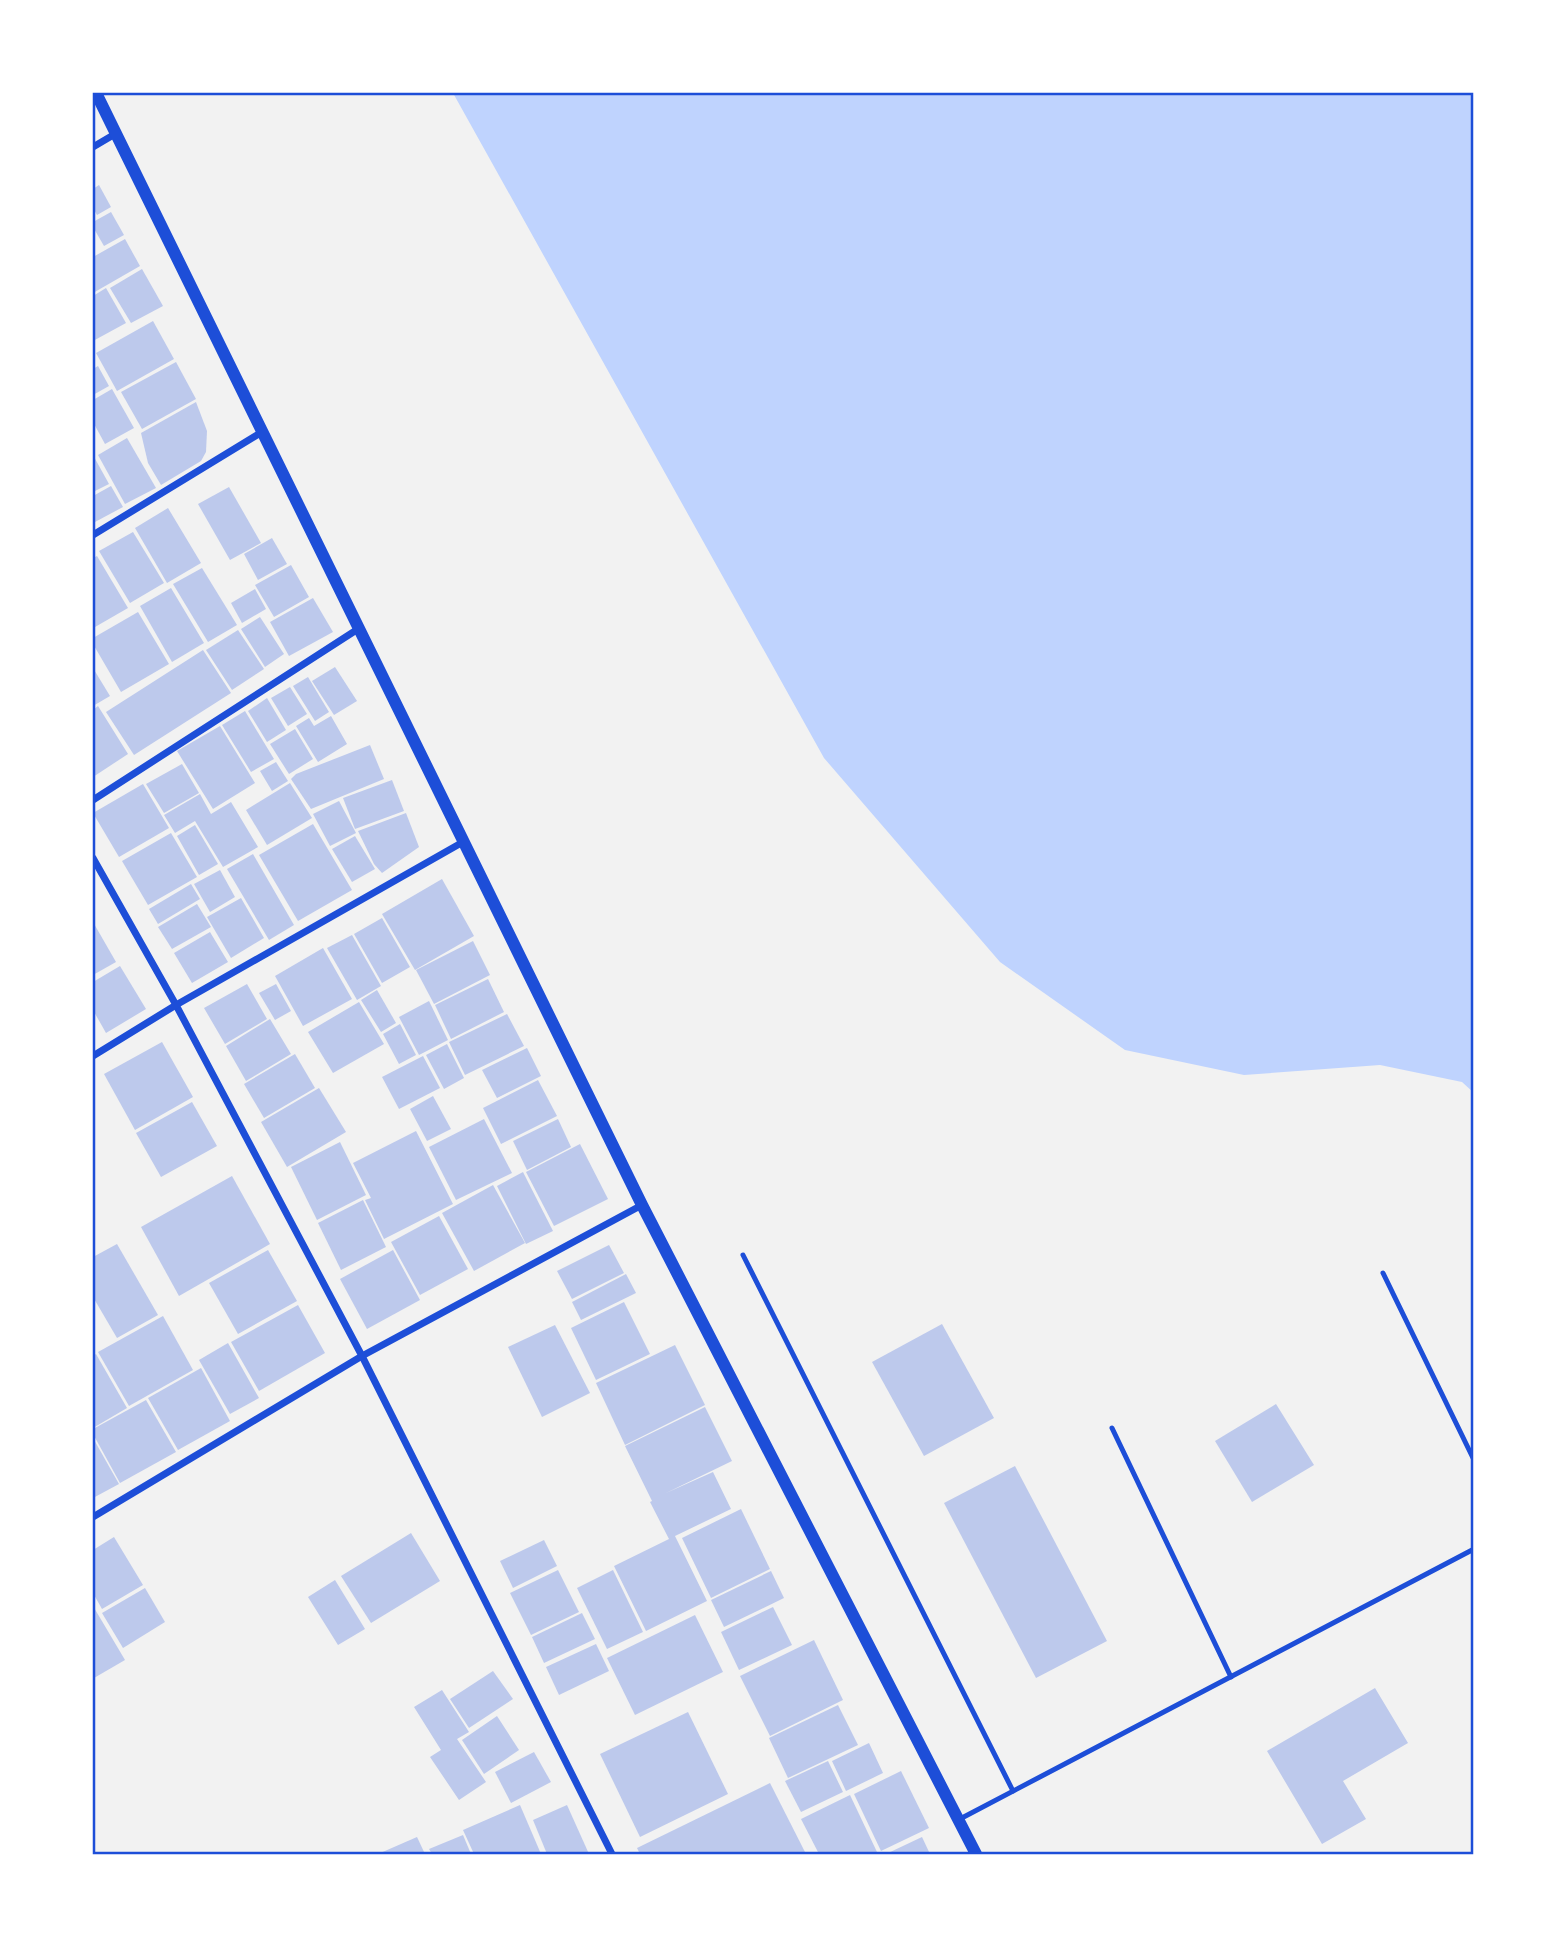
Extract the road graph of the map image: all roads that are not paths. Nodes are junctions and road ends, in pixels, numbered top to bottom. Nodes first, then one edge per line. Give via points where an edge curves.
1 (96, 93) edge
2 (114, 134) junction
3 (93, 147) edge
4 (262, 432) junction
5 (93, 535) edge
6 (358, 629) junction
7 (93, 800) edge
8 (463, 842) junction
9 (93, 858) edge
10 (176, 1005) junction
11 (93, 1056) edge
12 (642, 1205) junction
13 (743, 1255) dead end
14 (1383, 1273) dead end
15 (362, 1356) junction
16 (1112, 1428) dead end
17 (1474, 1460) edge
18 (93, 1517) edge
19 (1474, 1549) edge
20 (1231, 1677) junction
21 (1013, 1791) junction
22 (958, 1819) junction
23 (612, 1854) edge
24 (976, 1854) edge

1 - 2 street
2 - 3 street
2 - 4 street
4 - 5 street
4 - 6 street
6 - 7 street
6 - 8 street
8 - 10 street
8 - 12 street
9 - 10 street
10 - 11 street
10 - 15 street
12 - 15 street
12 - 22 street
13 - 21 lane
14 - 17 lane
15 - 18 street
15 - 23 street
16 - 20 lane
19 - 20 lane
20 - 21 lane
21 - 22 lane
22 - 24 street

